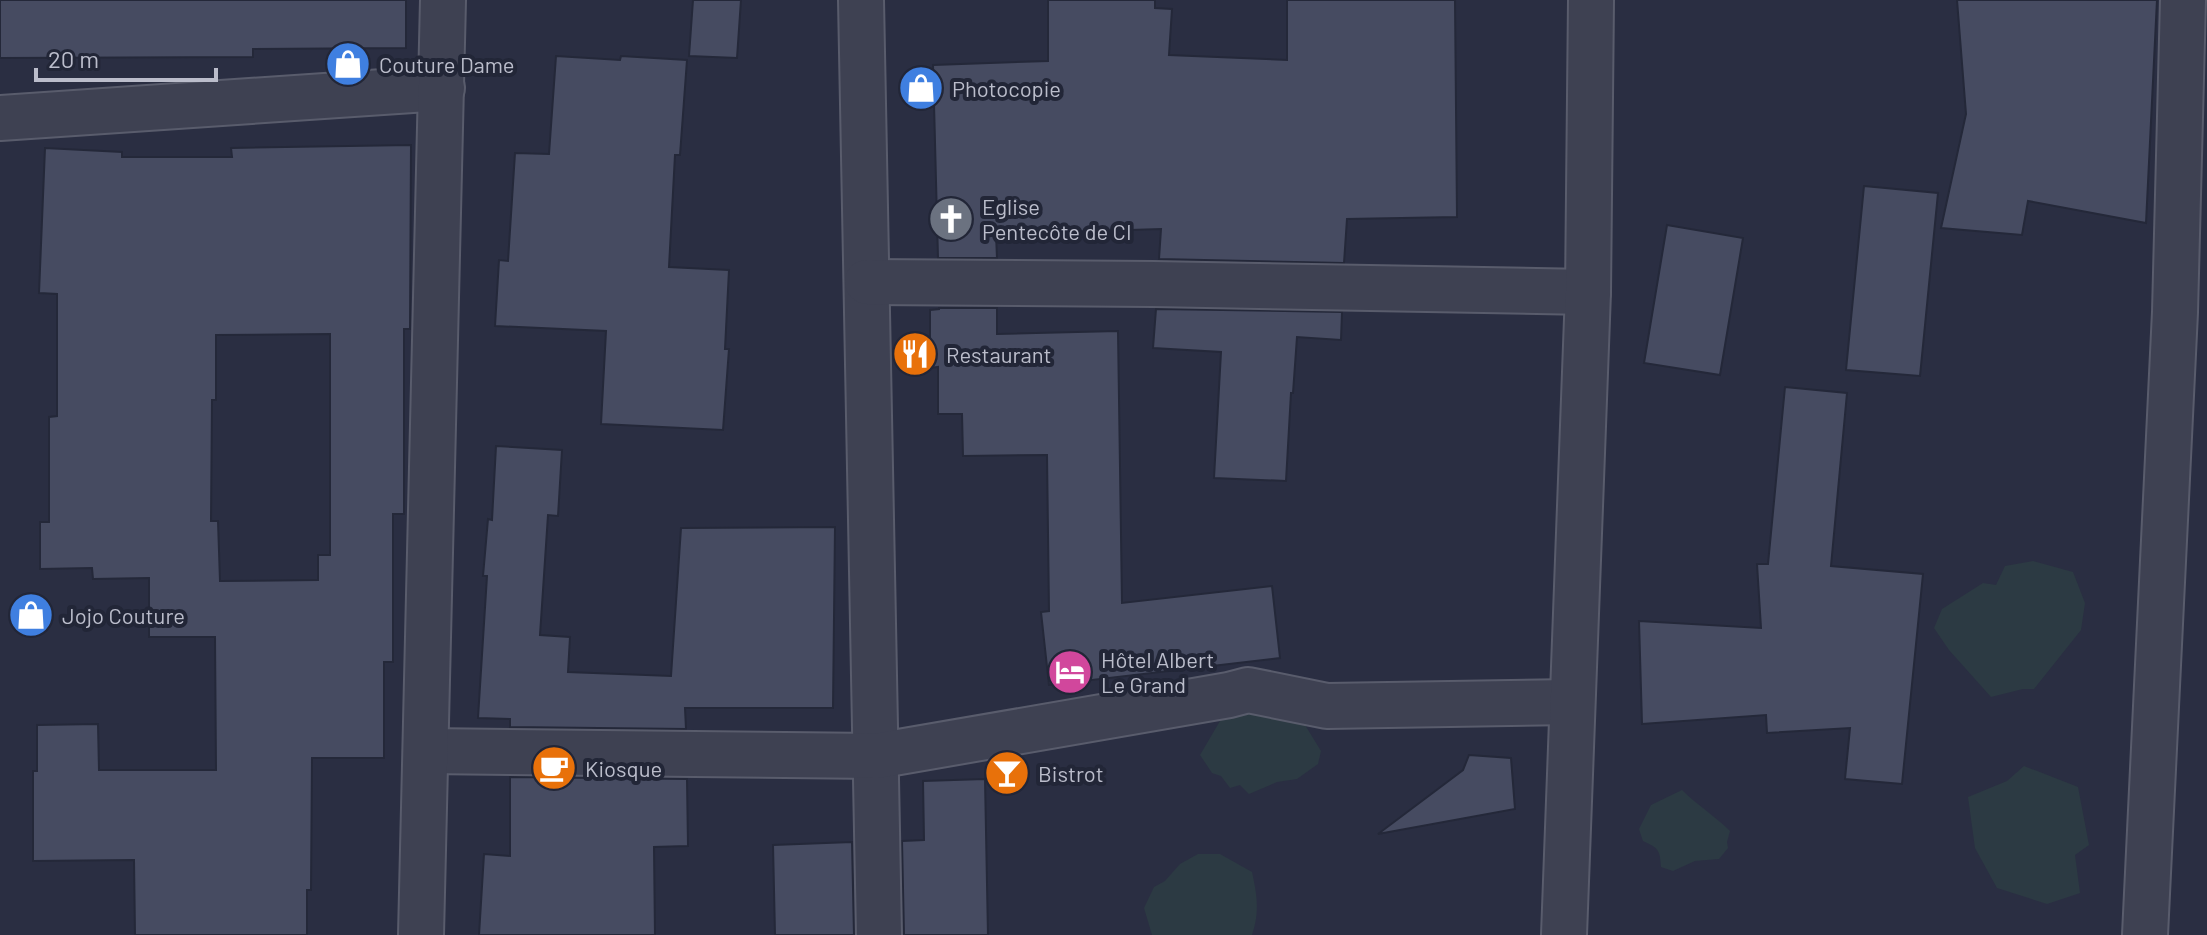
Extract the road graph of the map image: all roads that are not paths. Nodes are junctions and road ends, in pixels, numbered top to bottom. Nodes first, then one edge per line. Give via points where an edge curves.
1 (443, 0) edge
2 (861, 0) edge
3 (1591, 0) edge
4 (2183, 0) edge
5 (442, 88) junction
6 (0, 118) edge
7 (867, 282) junction
8 (1588, 292) junction
9 (1572, 702) junction
10 (426, 751) junction
11 (876, 756) junction
12 (421, 935) edge
13 (879, 935) edge
14 (1564, 935) edge
15 (2145, 935) edge

1 - 5 street
2 - 7 street
3 - 8 street
4 - 15 street via 2174,328
5 - 6 street
5 - 10 street
7 - 8 street
7 - 11 street
8 - 9 street
9 - 11 street via 1327,706 1248,690
9 - 14 street
10 - 11 street
10 - 12 street
11 - 13 street

